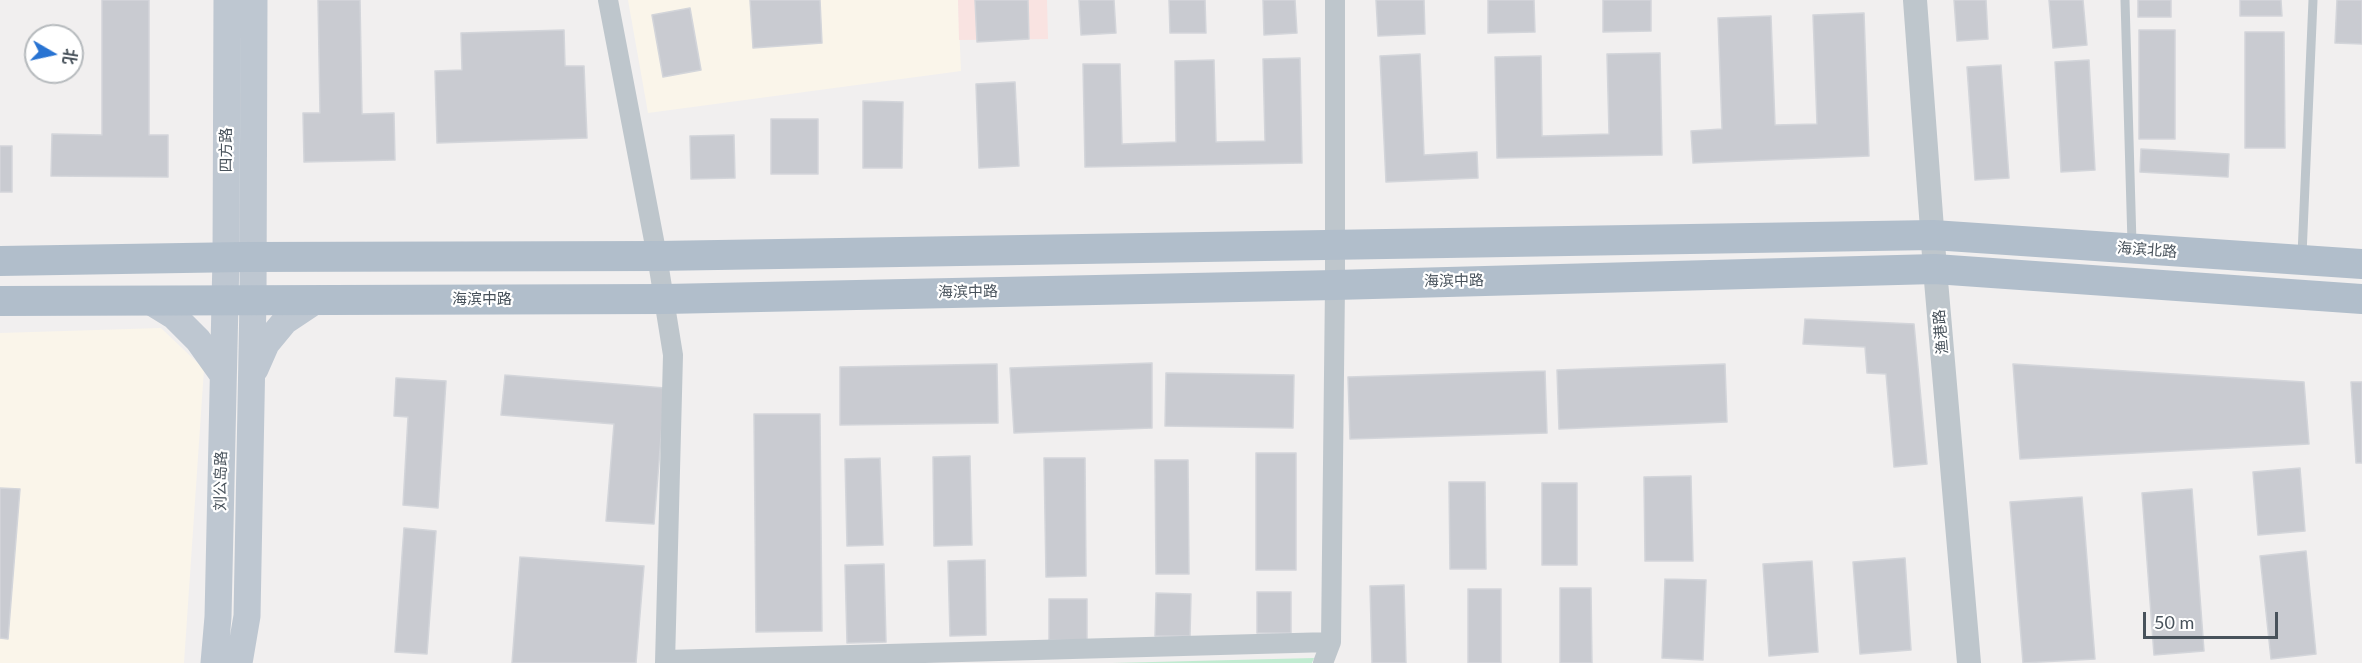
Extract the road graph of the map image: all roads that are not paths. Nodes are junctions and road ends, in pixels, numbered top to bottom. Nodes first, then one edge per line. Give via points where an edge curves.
1 (227, 0) edge
2 (254, 0) edge
3 (608, 0) edge
4 (1335, 0) edge
5 (1915, 0) edge
6 (2125, 0) edge
7 (2313, 0) edge
8 (1933, 235) junction
9 (1335, 246) junction
10 (2133, 249) junction
11 (657, 256) junction
12 (239, 257) junction
13 (2302, 260) junction
14 (0, 261) edge
15 (2362, 264) edge
16 (1935, 269) junction
17 (1335, 285) junction
18 (664, 298) junction
19 (239, 299) junction
20 (318, 299) junction
21 (2362, 299) edge
22 (148, 300) junction
23 (0, 301) edge
24 (223, 375) junction
25 (252, 376) junction
26 (247, 616) junction
27 (1331, 642) junction
28 (665, 662) edge
29 (214, 663) edge
30 (239, 663) edge
31 (253, 663) edge
32 (1323, 663) edge
33 (1969, 663) edge

1 - 12 main road, 四方路
2 - 12 main road, 四方路
3 - 11 street
4 - 9 street
5 - 8 street, 渔港路
6 - 10 lane
7 - 13 lane
8 - 9 main road
8 - 10 main road, 海滨北路
8 - 16 street, 渔港路
9 - 11 main road
9 - 17 street
10 - 13 main road, 海滨北路
11 - 12 main road
11 - 18 street
12 - 14 main road
12 - 19 main road, 四方路
13 - 15 main road, 海滨北路
16 - 17 main road, 海滨中路
16 - 21 main road
16 - 33 street, 渔港路
17 - 18 main road, 海滨中路
17 - 27 street
18 - 20 main road, 海滨中路
18 - 28 street via 673,355
19 - 20 main road, 海滨中路
19 - 22 main road, 海滨中路
19 - 24 main road, 刘公岛路
19 - 25 main road, 刘公岛路
20 - 25 main road via 285,321 266,344
22 - 23 main road, 海滨中路
22 - 24 main road via 174,316 198,340
24 - 29 main road, 刘公岛路
25 - 26 main road, 刘公岛路
26 - 30 main road, 刘公岛路
26 - 31 main road, 刘公岛路
27 - 28 street
27 - 32 street

